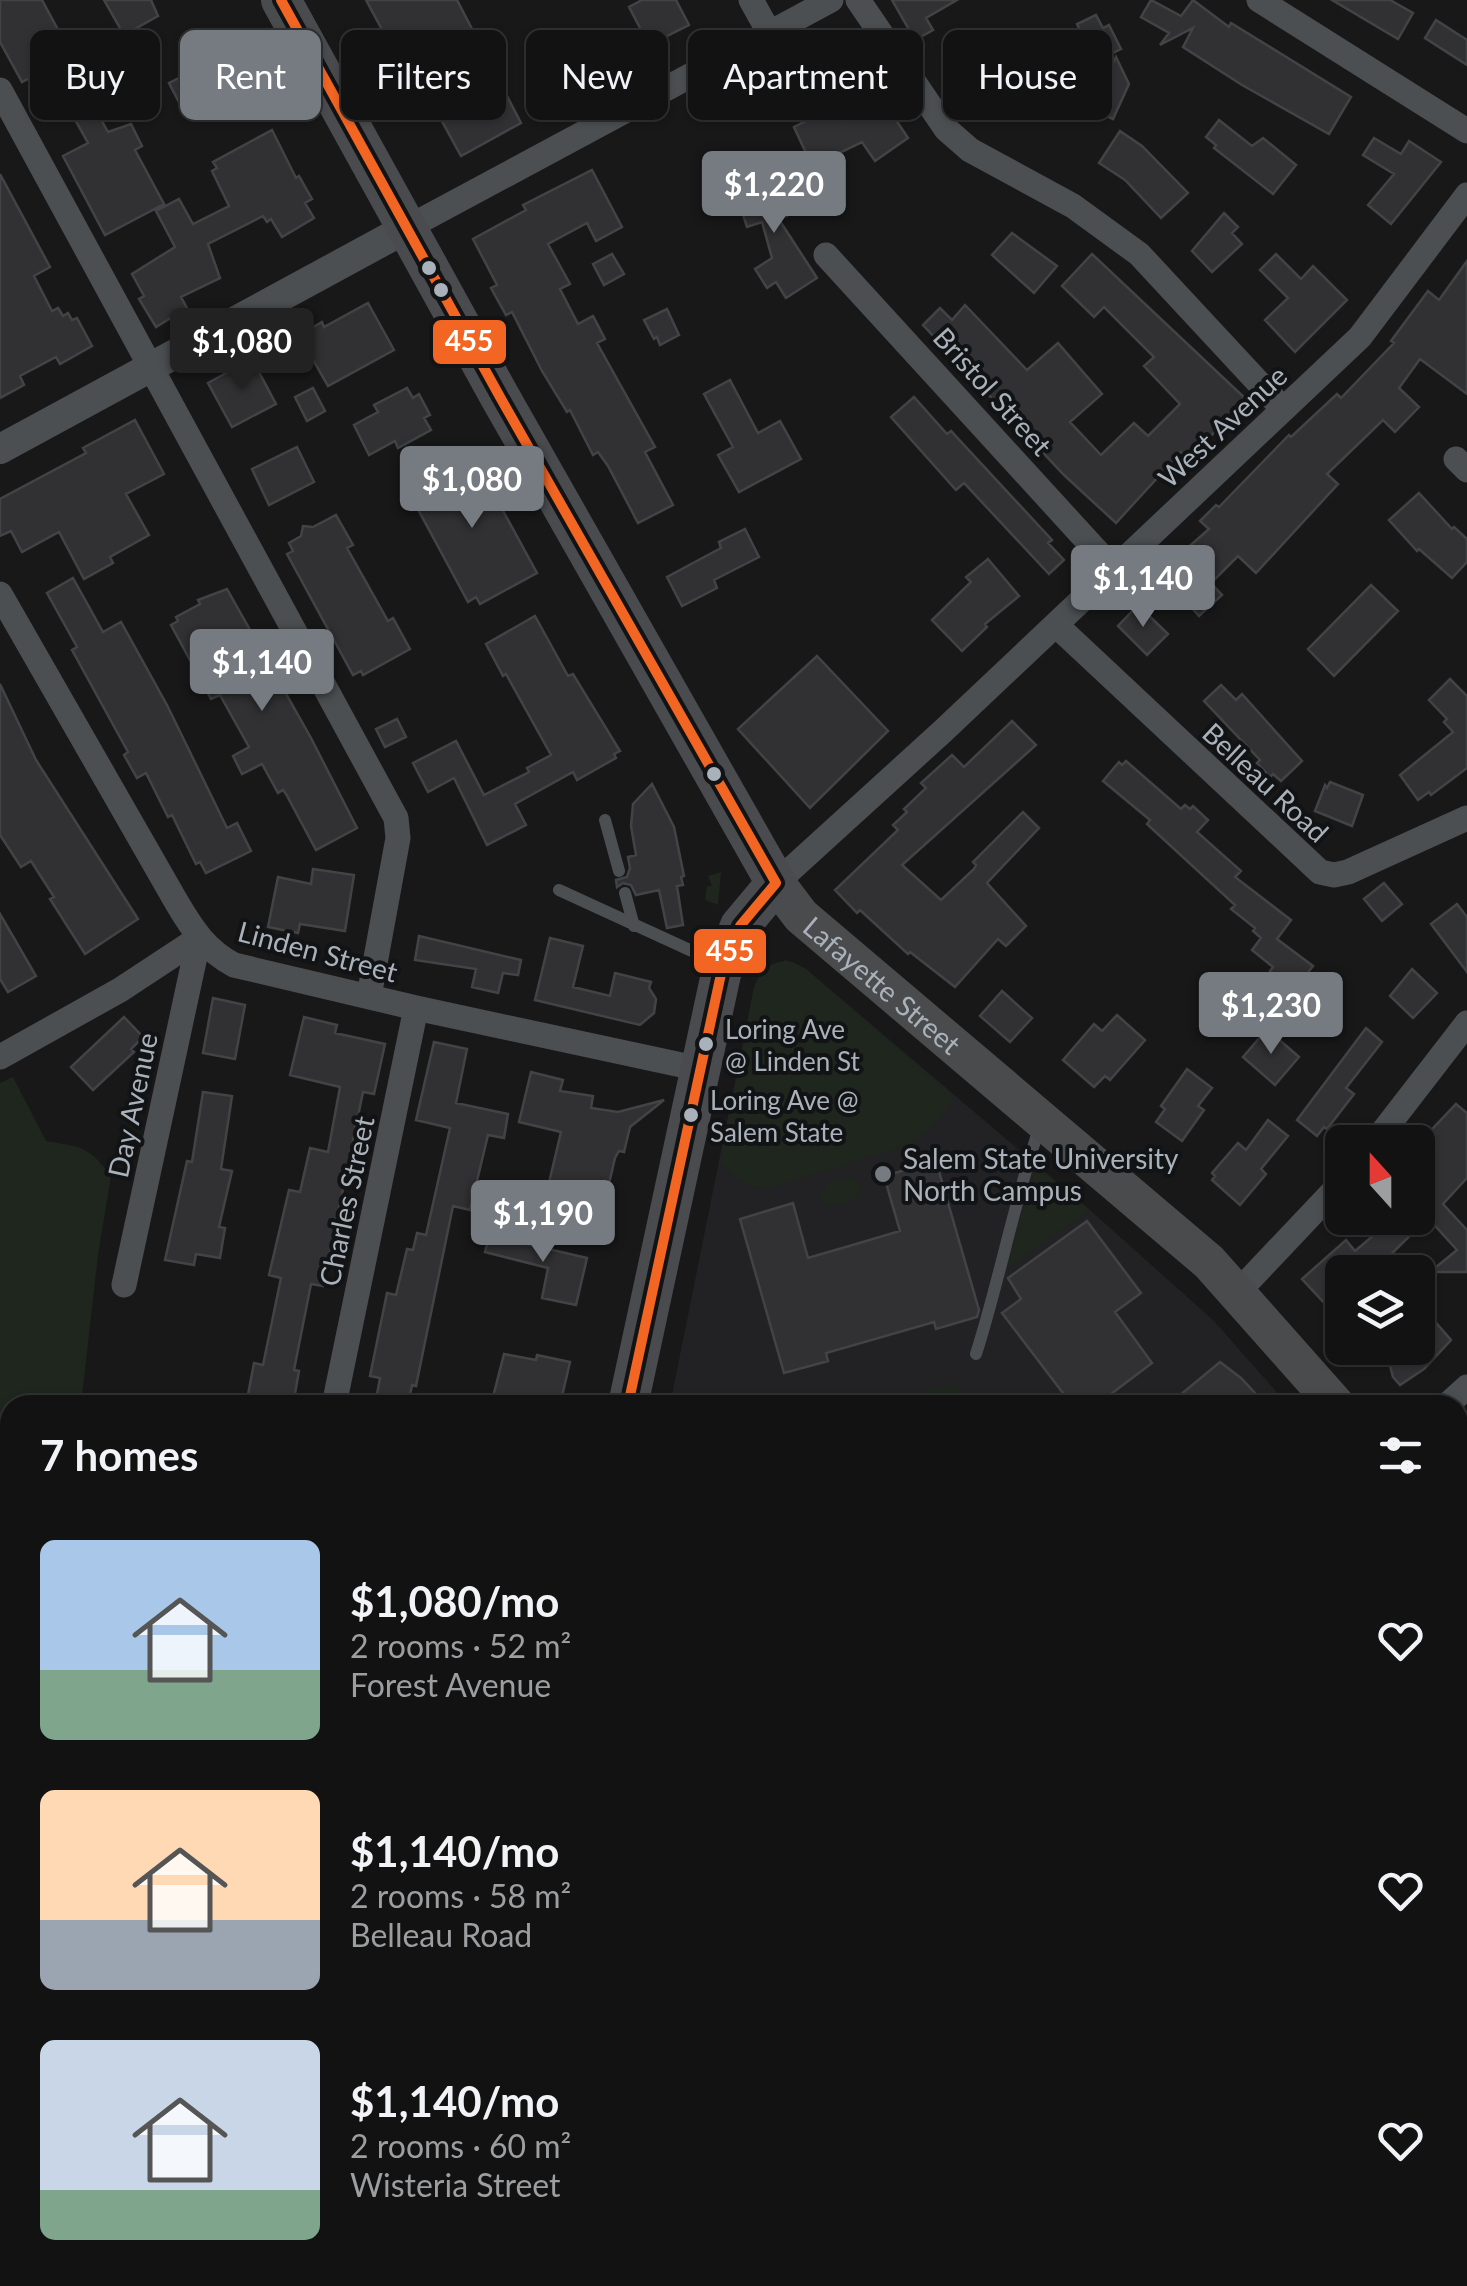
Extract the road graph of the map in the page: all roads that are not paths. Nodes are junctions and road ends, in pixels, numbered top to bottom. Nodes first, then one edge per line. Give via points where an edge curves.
1 (281, 0) edge
2 (751, 0) edge
3 (832, 0) edge
4 (858, 0) edge
5 (1259, 0) edge
6 (768, 30) edge
7 (777, 30) edge
8 (688, 78) edge
9 (0, 90) edge
10 (1467, 131) edge
11 (1467, 196) edge
12 (408, 228) junction
13 (826, 255) dead end
14 (149, 366) junction
15 (1283, 409) junction
16 (0, 448) edge
17 (1114, 570) junction
18 (0, 594) edge
19 (1056, 625) junction
20 (1467, 818) edge
21 (605, 820) dead end
22 (619, 870) dead end
23 (776, 884) junction
24 (558, 890) dead end
25 (625, 893) dead end
26 (634, 926) junction
27 (199, 938) junction
28 (724, 966) junction
29 (369, 996) junction
30 (416, 1008) junction
31 (1467, 1023) edge
32 (0, 1057) edge
33 (700, 1068) junction
34 (1042, 1121) junction
35 (1388, 1125) edge
36 (1325, 1200) edge
37 (124, 1285) dead end
38 (1237, 1293) junction
39 (976, 1354) dead end
40 (336, 1395) edge
41 (630, 1395) edge
42 (1327, 1395) edge

1 - 12 highway, Lafayette Street
2 - 6 street
3 - 7 street
4 - 15 street via 946,129 1139,254
5 - 10 street
8 - 12 street
9 - 14 street
11 - 15 street, West Avenue via 1378,317
12 - 14 street
12 - 23 highway, Lafayette Street
13 - 17 street, Bristol Street
14 - 16 street
14 - 29 street via 396,818
15 - 17 street, West Avenue
17 - 19 street, West Avenue
18 - 27 street, Linden Street
19 - 20 street, Belleau Road via 1320,872 1348,872
19 - 23 street, West Avenue
21 - 22 lane
23 - 28 highway via 740,926
23 - 34 main road, Lafayette Street via 801,916
24 - 26 lane
25 - 26 lane
26 - 28 lane
27 - 29 street, Linden Street via 234,965
27 - 32 street
27 - 37 street, Day Avenue
28 - 33 highway
29 - 30 street, Linden Street
30 - 33 street, Linden Street
30 - 40 street, Charles Street
31 - 35 street
33 - 41 highway
34 - 38 main road, Lafayette Street
34 - 39 lane
36 - 38 street
38 - 42 main road, Lafayette Street

